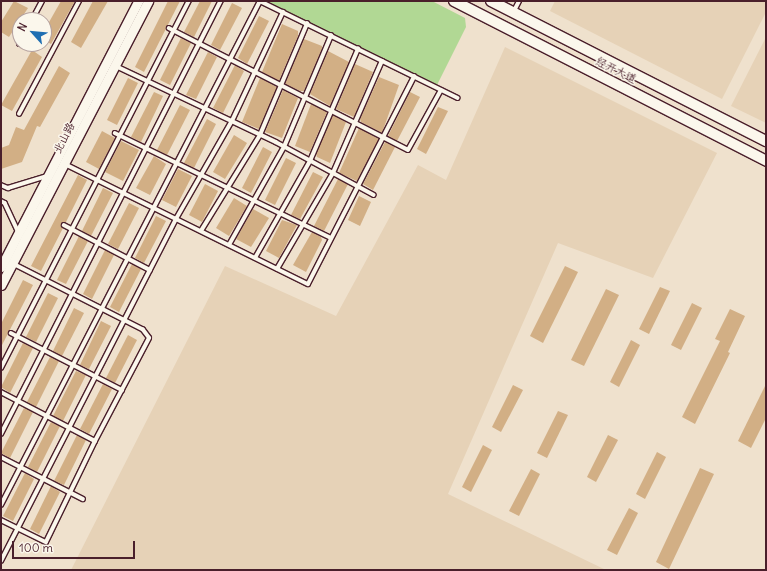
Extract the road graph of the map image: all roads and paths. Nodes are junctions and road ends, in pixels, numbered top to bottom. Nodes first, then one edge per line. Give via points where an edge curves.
1 (42, 1) edge
2 (79, 1) edge
3 (138, 1) edge
4 (148, 1) edge
5 (189, 1) edge
6 (221, 1) edge
7 (260, 1) edge
8 (454, 1) edge
9 (491, 1) edge
10 (519, 1) edge
11 (36, 12) edge
12 (283, 12) junction
13 (513, 12) junction
14 (307, 24) junction
15 (169, 28) dead end
16 (174, 31) junction
17 (331, 36) junction
18 (199, 44) junction
19 (358, 50) junction
20 (230, 59) junction
21 (382, 61) junction
22 (115, 66) junction
23 (255, 72) junction
24 (414, 77) junction
25 (148, 81) junction
26 (281, 85) junction
27 (441, 90) junction
28 (174, 94) junction
29 (305, 98) junction
30 (458, 98) dead end
31 (204, 108) junction
32 (332, 111) junction
33 (19, 114) dead end
34 (232, 121) junction
35 (355, 123) junction
36 (115, 133) dead end
37 (260, 134) junction
38 (120, 136) junction
39 (383, 137) junction
40 (766, 141) edge
41 (284, 147) junction
42 (146, 148) junction
43 (310, 161) junction
44 (766, 161) edge
45 (64, 163) junction
46 (176, 163) junction
47 (333, 173) junction
48 (201, 175) junction
49 (48, 176) junction
50 (98, 180) junction
51 (1, 185) edge
52 (358, 187) junction
53 (227, 188) junction
54 (124, 193) junction
55 (374, 195) dead end
56 (1, 201) edge
57 (254, 201) junction
58 (154, 208) junction
59 (280, 214) junction
60 (176, 219) junction
61 (64, 225) dead end
62 (303, 225) junction
63 (72, 229) junction
64 (201, 231) junction
65 (19, 233) junction
66 (331, 238) junction
67 (98, 243) junction
68 (229, 245) junction
69 (127, 258) junction
70 (255, 258) junction
71 (12, 263) junction
72 (1, 267) edge
73 (277, 269) junction
74 (150, 270) junction
75 (46, 280) junction
76 (1, 285) edge
77 (72, 294) junction
78 (102, 309) junction
79 (124, 321) junction
80 (10, 333) dead end
81 (17, 336) junction
82 (44, 350) junction
83 (73, 365) junction
84 (1, 368) edge
85 (96, 377) junction
86 (122, 390) junction
87 (1, 392) edge
88 (18, 401) junction
89 (47, 416) junction
90 (70, 428) junction
91 (1, 434) edge
92 (95, 441) junction
93 (1, 457) edge
94 (20, 467) junction
95 (43, 479) junction
96 (70, 492) junction
97 (83, 499) dead end
98 (1, 505) edge
99 (1, 520) edge
100 (18, 529) junction
101 (1, 561) edge

1 - 11 lane
2 - 33 lane
3 - 49 street, 北山路
4 - 22 street, 北山路
5 - 16 lane
6 - 18 lane
7 - 12 lane
7 - 20 lane
8 - 44 main road, 经开大道
9 - 13 main road, 经开大道
10 - 13 lane
12 - 14 lane
12 - 23 lane
13 - 40 main road, 经开大道
14 - 17 lane
14 - 26 lane
15 - 16 lane
16 - 18 lane
16 - 25 lane
17 - 19 lane
17 - 29 lane
18 - 20 lane
18 - 28 lane
19 - 21 lane
19 - 32 lane
20 - 23 lane
20 - 31 lane
21 - 24 lane
21 - 35 lane
22 - 25 lane
22 - 45 street, 北山路
23 - 26 lane
23 - 34 lane
24 - 27 lane
24 - 39 lane
25 - 28 lane
25 - 38 lane
26 - 29 lane
26 - 37 lane
27 - 30 lane
27 - 39 lane via 408,150
28 - 31 lane
28 - 42 lane
29 - 32 lane
29 - 41 lane
31 - 34 lane
31 - 46 lane
32 - 35 lane
32 - 43 lane
34 - 37 lane
34 - 48 lane
35 - 39 lane
35 - 47 lane
36 - 38 lane
37 - 41 lane
37 - 53 lane
38 - 42 lane
38 - 50 lane
39 - 52 lane
41 - 43 lane
41 - 57 lane
42 - 46 lane
42 - 54 lane
43 - 47 lane
43 - 59 lane
45 - 50 lane
45 - 71 street, 北山路
46 - 48 lane
46 - 58 lane
47 - 52 lane
47 - 62 lane
48 - 53 lane
48 - 60 lane
49 - 51 lane via 8,188
49 - 65 street, 北山路
50 - 54 lane
50 - 63 lane
52 - 55 lane
52 - 66 lane
53 - 57 lane
53 - 64 lane
54 - 58 lane
54 - 67 lane
56 - 65 lane via 5,203
57 - 59 lane
57 - 68 lane
58 - 60 lane
58 - 69 lane
59 - 62 lane
59 - 70 lane
60 - 64 lane
60 - 74 lane
61 - 63 lane
62 - 66 lane
62 - 73 lane
63 - 67 lane
63 - 75 lane
64 - 68 lane
65 - 72 street, 北山路
66 - 73 lane via 308,284
67 - 69 lane
67 - 77 lane
68 - 70 lane
69 - 74 lane
69 - 78 lane
70 - 73 lane
71 - 75 lane
71 - 76 street, 北山路
74 - 79 lane
75 - 77 lane
75 - 81 lane
77 - 78 lane
77 - 82 lane
78 - 79 lane
78 - 83 lane
79 - 85 lane
79 - 86 lane via 143,330 149,338
80 - 81 lane
81 - 82 lane
81 - 84 lane
82 - 83 lane
82 - 88 lane
83 - 85 lane
83 - 89 lane
85 - 86 lane
85 - 90 lane
86 - 92 lane
87 - 88 lane
88 - 89 lane
88 - 91 lane
89 - 90 lane
89 - 94 lane
90 - 92 lane
90 - 95 lane
92 - 96 lane
93 - 94 lane
94 - 95 lane
94 - 98 lane
95 - 96 lane
95 - 100 lane
96 - 97 lane
96 - 100 lane via 46,542
99 - 100 lane
100 - 101 lane

